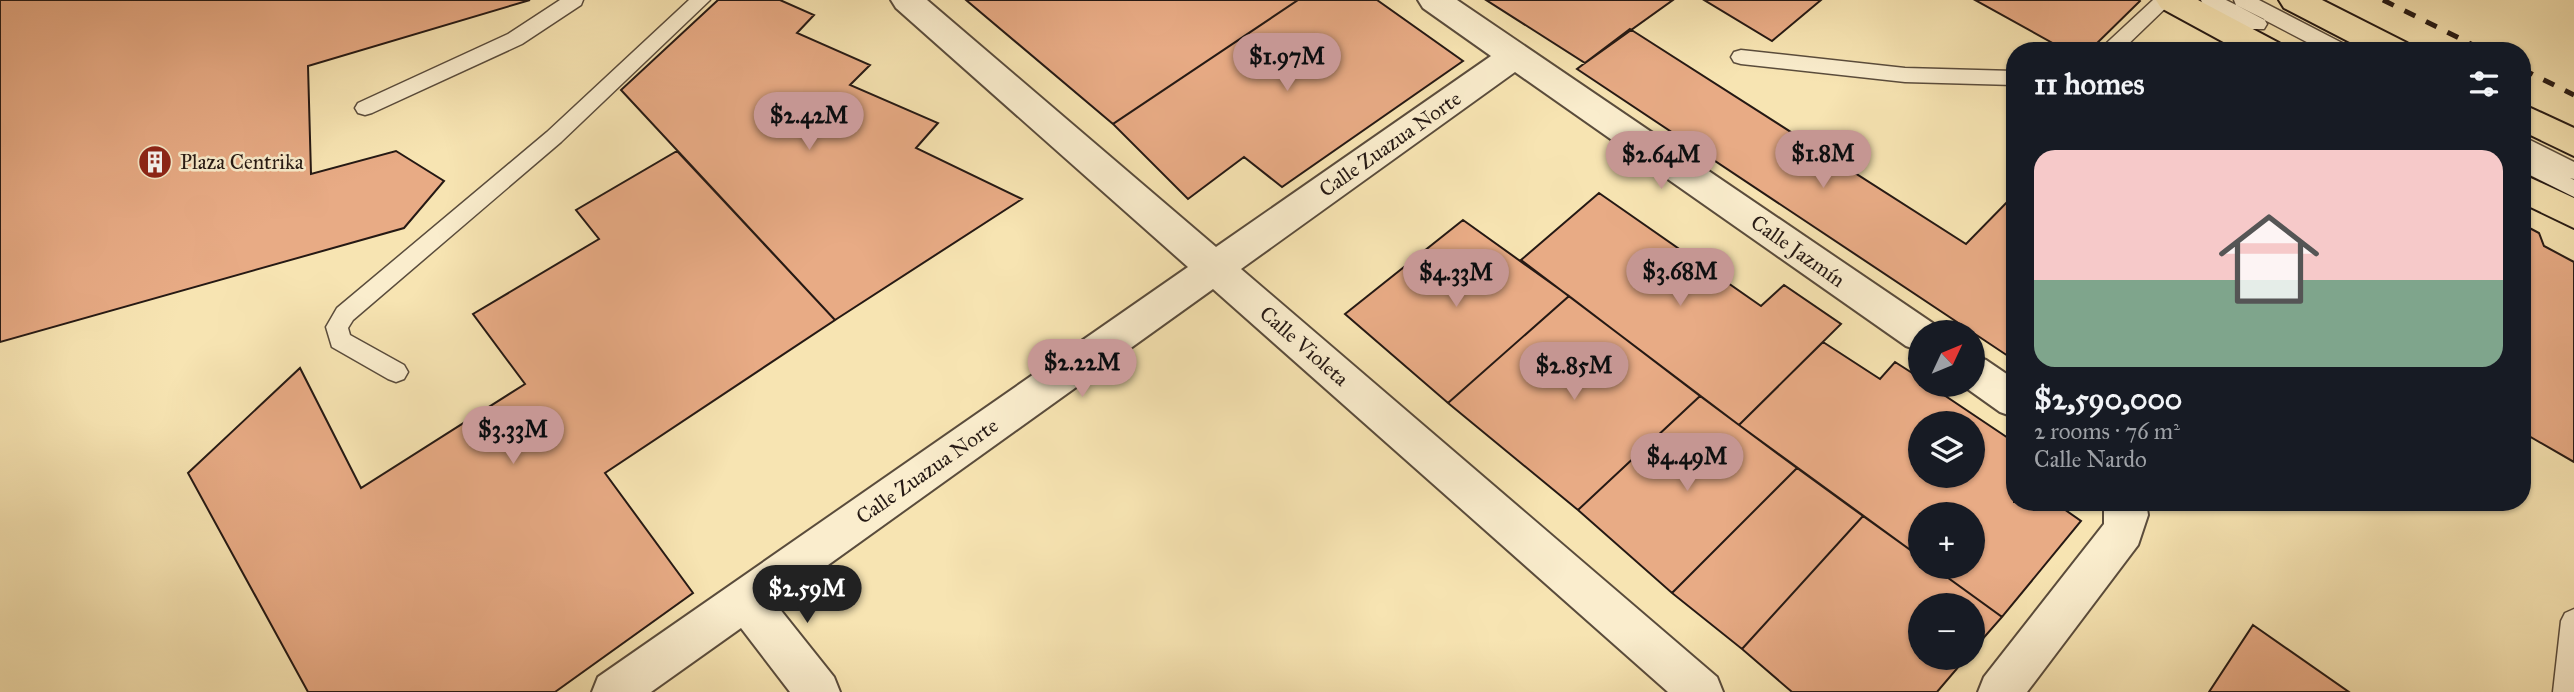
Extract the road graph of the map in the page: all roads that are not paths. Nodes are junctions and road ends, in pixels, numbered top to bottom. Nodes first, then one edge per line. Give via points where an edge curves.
1 (574, 0) edge
2 (701, 0) edge
3 (907, 0) edge
4 (1434, 0) edge
5 (2165, 0) edge
6 (2172, 0) edge
7 (2210, 0) edge
8 (2243, 0) edge
9 (2295, 0) edge
10 (2118, 42) edge
11 (2250, 42) edge
12 (2291, 42) edge
13 (2324, 42) edge
14 (2377, 42) edge
15 (1514, 56) junction
16 (1741, 57) dead end
17 (2006, 78) edge
18 (365, 108) dead end
19 (2531, 121) edge
20 (2574, 143) edge
21 (2531, 149) edge
22 (2531, 167) edge
23 (2574, 171) edge
24 (2574, 189) edge
25 (2531, 192) edge
26 (2574, 214) edge
27 (1215, 268) junction
28 (1908, 327) edge
29 (396, 372) dead end
30 (1985, 380) edge
31 (2006, 394) edge
32 (2126, 511) edge
33 (746, 599) junction
34 (2574, 621) edge
35 (614, 692) edge
36 (818, 692) edge
37 (1701, 692) edge
38 (2000, 692) edge
39 (2566, 692) edge

1 - 18 lane via 515,39
2 - 29 lane via 554,137 345,314 337,327 340,340
3 - 27 street, Calle Violeta
4 - 15 street, Calle Jazmín
5 - 10 lane
6 - 11 main road
7 - 12 lane
8 - 13 lane
9 - 14 main road
15 - 27 street, Calle Zuazua Norte
15 - 28 street, Calle Jazmín
16 - 17 lane via 1905,75
19 - 20 main road
21 - 23 lane
22 - 24 lane
25 - 26 main road
27 - 33 street, Calle Zuazua Norte
27 - 37 street, Calle Violeta
30 - 31 street
32 - 38 street via 2123,532
33 - 35 street, Calle Zuazua Norte
33 - 36 street
34 - 39 lane

